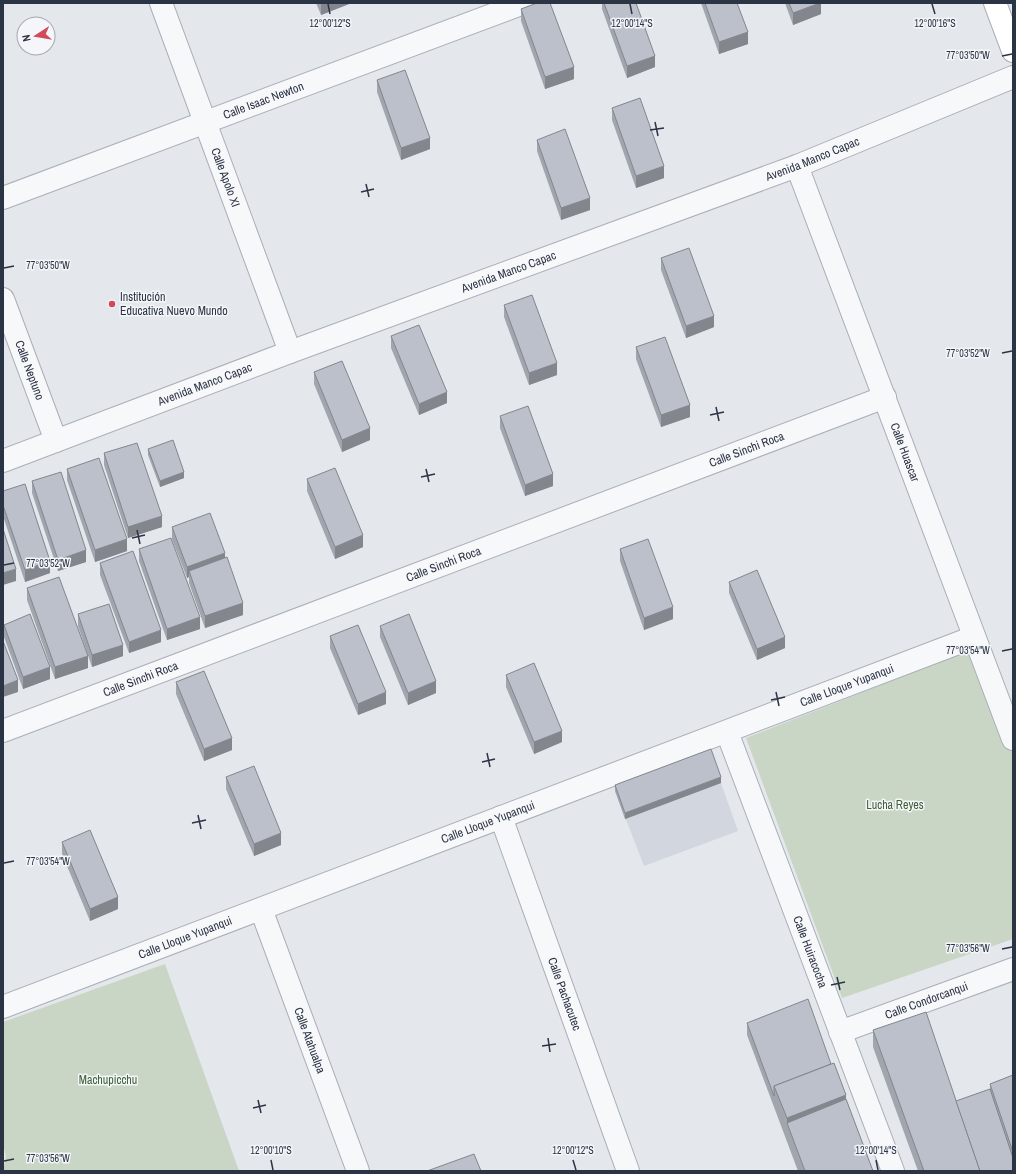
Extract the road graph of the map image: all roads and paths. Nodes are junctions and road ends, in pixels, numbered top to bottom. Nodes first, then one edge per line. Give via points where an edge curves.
1 (161, 3) edge
2 (524, 3) edge
3 (995, 3) edge
4 (1013, 51) edge
5 (1013, 77) edge
6 (204, 123) junction
7 (797, 166) junction
8 (3, 198) edge
9 (3, 299) edge
10 (290, 352) junction
11 (885, 397) junction
12 (56, 440) junction
13 (3, 461) edge
14 (974, 637) junction
15 (3, 731) edge
16 (727, 732) junction
17 (1013, 739) edge
18 (501, 817) junction
19 (261, 909) junction
20 (1013, 970) edge
21 (3, 1007) edge
22 (840, 1032) junction
23 (358, 1171) edge
24 (628, 1171) edge
25 (893, 1171) edge

1 - 6 street, Calle Apolo XI
2 - 6 street, Calle Isaac Newton
3 - 4 main road
5 - 7 street, Avenida Manco Capac
6 - 8 street, Calle Isaac Newton
6 - 10 street, Calle Apolo XI
7 - 10 street, Avenida Manco Capac
7 - 11 street, Calle Huascar
9 - 12 street, Calle Neptuno
10 - 12 street, Avenida Manco Capac
11 - 14 street, Calle Huascar
11 - 15 street, Calle Sinchi Roca
12 - 13 street, Avenida Manco Capac
14 - 16 street, Calle Lloque Yupanqui
14 - 17 street, Calle Huascar
16 - 18 street, Calle Lloque Yupanqui
16 - 22 street, Calle Huiracocha
18 - 19 street, Calle Lloque Yupanqui
18 - 24 street, Calle Pachacutec
19 - 21 street, Calle Lloque Yupanqui
19 - 23 street, Calle Atahualpa
20 - 22 street, Calle Condorcanqui
22 - 25 street, Calle Huiracocha

